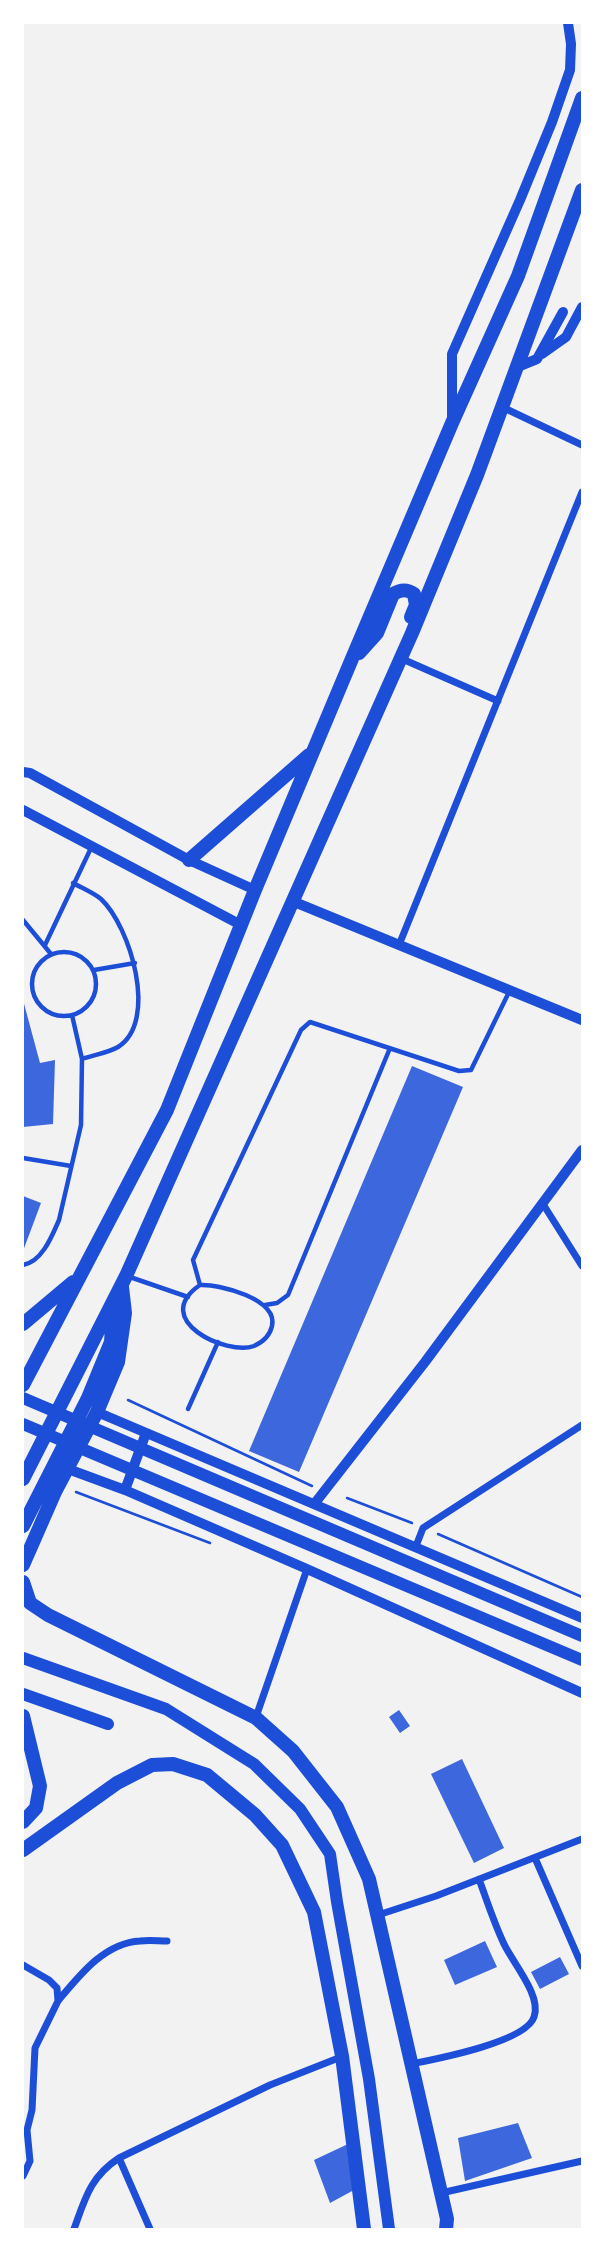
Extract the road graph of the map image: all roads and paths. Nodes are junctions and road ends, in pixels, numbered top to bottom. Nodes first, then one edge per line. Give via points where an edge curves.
1 (568, 23) edge
2 (582, 98) edge
3 (582, 190) edge
4 (582, 307) edge
5 (564, 312) dead end
6 (537, 359) junction
7 (515, 368) junction
8 (502, 407) junction
9 (452, 423) junction
10 (582, 445) edge
11 (582, 492) edge
12 (412, 633) junction
13 (400, 658) junction
14 (351, 661) junction
15 (498, 701) junction
16 (313, 751) junction
17 (23, 772) edge
18 (23, 810) edge
19 (91, 847) junction
20 (189, 860) junction
21 (73, 883) junction
22 (255, 890) junction
23 (292, 901) junction
24 (23, 920) edge
25 (242, 925) junction
26 (45, 945) junction
27 (399, 945) junction
28 (51, 954) junction
29 (135, 963) junction
30 (94, 970) junction
31 (510, 990) junction
32 (72, 1015) junction
33 (582, 1020) edge
34 (390, 1048) junction
35 (82, 1059) junction
36 (582, 1150) edge
37 (23, 1158) edge
38 (71, 1166) junction
39 (543, 1205) junction
40 (23, 1265) edge
41 (582, 1266) edge
42 (79, 1277) junction
43 (124, 1281) junction
44 (200, 1285) junction
45 (188, 1297) junction
46 (114, 1302) junction
47 (265, 1305) junction
48 (23, 1324) edge
49 (218, 1342) junction
50 (23, 1385) edge
51 (23, 1398) edge
52 (128, 1400) dead end
53 (188, 1409) dead end
54 (97, 1412) junction
55 (23, 1424) edge
56 (582, 1425) edge
57 (146, 1433) junction
58 (68, 1469) junction
59 (23, 1479) edge
60 (318, 1489) dead end
61 (125, 1490) junction
62 (76, 1492) dead end
63 (348, 1498) dead end
64 (315, 1503) junction
65 (412, 1522) dead end
66 (23, 1526) edge
67 (432, 1531) dead end
68 (216, 1546) dead end
69 (416, 1546) junction
70 (23, 1564) edge
71 (307, 1569) junction
72 (23, 1583) edge
73 (582, 1597) edge
74 (582, 1618) edge
75 (582, 1636) edge
76 (23, 1658) edge
77 (582, 1661) edge
78 (582, 1693) edge
79 (23, 1694) edge
80 (23, 1716) edge
81 (256, 1718) junction
82 (108, 1724) dead end
83 (23, 1822) edge
84 (582, 1839) edge
85 (23, 1850) edge
86 (535, 1858) junction
87 (479, 1879) junction
88 (377, 1915) junction
89 (167, 1941) dead end
90 (23, 1965) edge
91 (582, 1966) edge
92 (58, 2001) junction
93 (342, 2056) junction
94 (410, 2064) junction
95 (119, 2158) junction
96 (582, 2161) edge
97 (23, 2176) edge
98 (440, 2193) junction
99 (74, 2229) edge
100 (150, 2229) edge
101 (364, 2229) edge
102 (389, 2229) edge
103 (446, 2229) edge

1 - 9 street via 570,70 552,122 452,354
2 - 9 highway via 518,276
3 - 7 highway
4 - 6 street via 566,337
5 - 6 street
6 - 7 street
7 - 8 highway
8 - 10 street
8 - 12 highway
9 - 14 highway
11 - 15 street
12 - 13 highway
12 - 14 highway via 409,621 416,604 414,594 398,590 377,634
13 - 15 street
13 - 23 highway
14 - 16 highway
15 - 27 street
16 - 20 highway
16 - 22 highway
17 - 20 street
18 - 19 street
19 - 21 lane
19 - 25 street
20 - 22 street
21 - 26 lane
21 - 29 lane via 101,900 119,925
22 - 25 highway
23 - 27 street
23 - 43 highway
24 - 26 lane
25 - 42 highway via 167,1110
26 - 28 lane
27 - 31 street
28 - 30 lane via 69,951
28 - 32 lane via 34,970 33,992 44,1009
29 - 30 lane
29 - 35 lane via 137,1023 119,1046
30 - 32 lane via 97,980 92,1001
31 - 33 street
31 - 34 lane via 471,1070 459,1072
32 - 35 lane
34 - 44 lane via 310,1022 300,1030 194,1260
34 - 47 lane via 288,1295
35 - 38 lane via 81,1125
36 - 39 street
37 - 38 lane
38 - 40 lane via 52,1235 34,1260
39 - 41 street
39 - 64 street
42 - 48 highway
42 - 50 highway
43 - 45 lane
43 - 46 highway
43 - 54 highway via 118,1362
44 - 45 lane
44 - 47 lane
45 - 49 lane via 184,1303 187,1323
46 - 59 highway
46 - 66 highway via 111,1342 89,1398
47 - 49 lane via 272,1321 263,1341 242,1348
49 - 53 lane
51 - 75 main road
52 - 60 path
54 - 57 street
54 - 58 highway
55 - 77 main road
56 - 69 street via 423,1528
57 - 61 street
57 - 64 street
58 - 61 street
58 - 70 highway
61 - 71 street
62 - 68 path
63 - 65 path
64 - 69 street
67 - 73 path
69 - 74 street
71 - 78 street
71 - 81 street
72 - 81 highway via 30,1603 48,1615
76 - 102 main road via 166,1709 254,1764 300,1808 330,1854 369,2079
79 - 82 main road
80 - 83 highway via 40,1786 36,1808
81 - 88 highway via 293,1751 337,1807 369,1880
84 - 86 street
85 - 93 highway via 117,1783 152,1765 173,1763 207,1775 255,1815 282,1845 314,1912
86 - 87 street
86 - 91 street
87 - 88 street
87 - 94 street via 505,1946 530,1989 535,2017 518,2033 458,2055
88 - 94 highway
89 - 92 street via 138,1941 104,1954
90 - 92 street via 57,1988
92 - 97 street via 35,2048 27,2130 30,2161
93 - 95 street via 270,2085
93 - 101 highway
94 - 98 highway
95 - 99 street via 94,2179
95 - 100 street
96 - 98 street
98 - 103 highway

